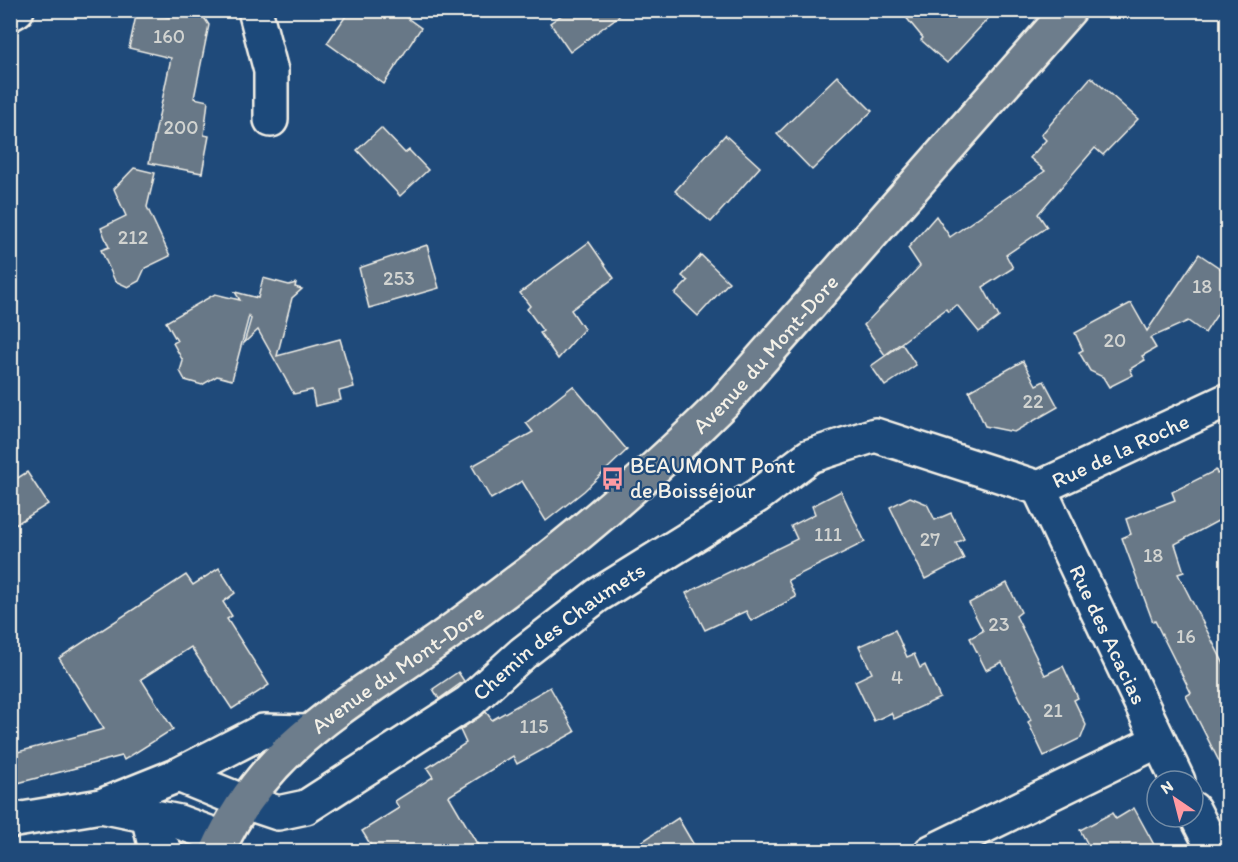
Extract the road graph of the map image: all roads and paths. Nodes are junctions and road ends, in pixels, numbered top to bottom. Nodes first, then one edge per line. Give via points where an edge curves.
1 (17, 10) edge
2 (255, 10) edge
3 (1069, 10) edge
4 (10, 14) edge
5 (271, 120) dead end
6 (1227, 400) edge
7 (875, 435) joint
8 (1039, 488) junction
9 (307, 732) junction
10 (1158, 741) junction
11 (1172, 769) edge
12 (178, 775) junction
13 (242, 801) junction
14 (101, 806) junction
15 (148, 816) junction
16 (10, 821) edge
17 (1203, 829) edge
18 (220, 845) edge
19 (166, 852) edge
20 (931, 852) edge
21 (1215, 852) edge

1 - 4 street
2 - 5 street via 271,71
3 - 9 main road, Avenue du Mont-Dore via 723,403 662,464 529,573
6 - 8 street, Rue de la Roche
7 - 8 street, Rue de la Roche
7 - 13 street, Chemin des Chaumets via 810,456 757,496 598,595 523,653 469,702 306,807 278,813
8 - 10 street, Rue des Acacias
9 - 12 street via 263,731
9 - 13 main road, Avenue du Mont-Dore
10 - 11 street, Rue des Acacias
10 - 20 street
12 - 13 street, Chemin des Chaumets
12 - 14 street
13 - 18 main road, Avenue du Mont-Dore
14 - 15 street
14 - 16 street
15 - 18 street via 188,824
15 - 19 street via 154,841
17 - 21 street

